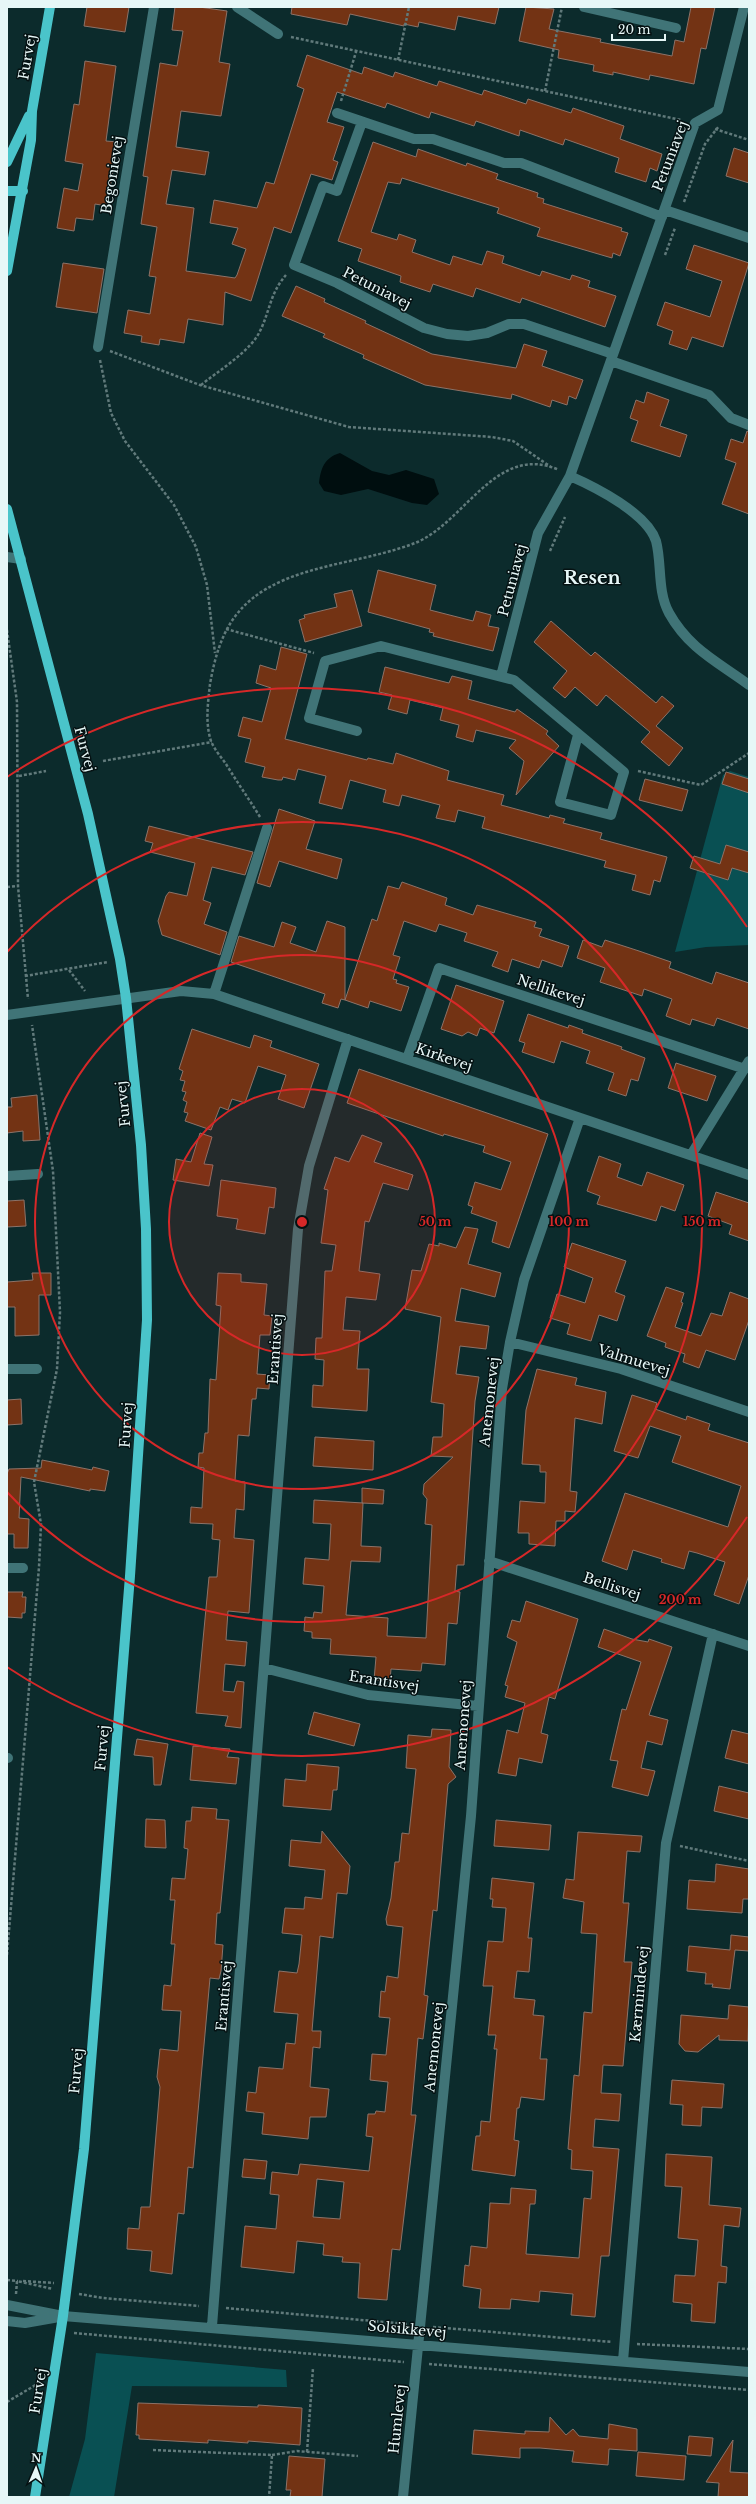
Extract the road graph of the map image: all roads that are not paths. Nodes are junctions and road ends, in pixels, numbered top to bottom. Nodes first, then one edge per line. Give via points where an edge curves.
1 (50, 7) edge
2 (154, 7) edge
3 (236, 7) edge
4 (584, 7) edge
5 (744, 7) edge
6 (676, 28) dead end
7 (278, 34) road end
8 (32, 111) junction
9 (337, 113) road end
10 (362, 122) junction
11 (7, 162) edge
12 (7, 191) edge
13 (23, 191) junction
14 (663, 213) junction
15 (749, 238) edge
16 (7, 271) edge
17 (98, 347) road end
18 (612, 357) junction
19 (749, 425) edge
20 (570, 476) junction
21 (7, 509) edge
22 (7, 557) edge
23 (21, 559) junction
24 (501, 676) junction
25 (749, 685) edge
26 (357, 731) dead end
27 (578, 735) junction
28 (267, 828) road end
29 (214, 994) junction
30 (126, 998) junction
31 (7, 1014) edge
32 (348, 1039) junction
33 (407, 1059) junction
34 (747, 1065) edge
35 (580, 1118) junction
36 (691, 1155) junction
37 (38, 1174) dead end
38 (749, 1175) edge
39 (7, 1176) edge
40 (510, 1342) junction
41 (7, 1369) edge
42 (37, 1369) dead end
43 (749, 1412) edge
44 (489, 1561) junction
45 (7, 1568) edge
46 (23, 1568) dead end
47 (714, 1634) junction
48 (749, 1646) edge
49 (264, 1668) junction
50 (478, 1706) junction
51 (7, 2305) edge
52 (63, 2316) junction
53 (7, 2321) edge
54 (212, 2326) junction
55 (418, 2344) junction
56 (623, 2361) junction
57 (749, 2372) edge
58 (35, 2497) edge
59 (403, 2497) edge

1 - 8 main road, Furvej
2 - 17 street, Begonievej
3 - 7 street
4 - 6 street
5 - 14 street, Petuniavej via 718,110 695,123
8 - 11 main road, Furvej via 21,138
8 - 13 main road, Furvej via 31,140
9 - 10 street, Petuniavej
10 - 14 street, Petuniavej via 414,139 433,139 504,163 521,163
10 - 18 street, Petuniavej via 337,190 323,186 294,266 337,283 424,328 468,336 487,333 509,324 524,324
12 - 13 main road
13 - 16 main road, Furvej
14 - 15 street, Petuniavej
14 - 18 street, Petuniavej
18 - 19 street, Petuniavej via 710,395 731,418
18 - 20 street, Petuniavej
20 - 24 street, Petuniavej via 538,533
20 - 25 street via 610,498 646,523 656,540 661,584 668,611 682,633 704,656
21 - 23 main road, Furvej
22 - 23 street
23 - 30 main road, Furvej via 88,814 120,959
24 - 26 street via 381,646 325,661 309,718
24 - 27 street via 514,680
27 - 27 street via 624,772 611,815 560,802
28 - 29 street
29 - 30 street, Kirkevej via 181,991
29 - 32 street, Kirkevej
30 - 31 street
30 - 52 main road, Furvej via 141,1144 146,1229 147,1320 130,1576 84,2150
32 - 33 street, Kirkevej
32 - 49 street, Erantisvej via 309,1166 298,1229
33 - 34 street, Nellikevej via 439,968
33 - 35 street, Kirkevej
34 - 36 street
35 - 36 street, Kirkevej
35 - 40 street, Anemonevej via 524,1280
36 - 38 street, Kirkevej
37 - 39 street
40 - 43 street, Valmuevej via 622,1369
40 - 44 street, Anemonevej via 502,1389
41 - 42 street
44 - 47 street, Bellisvej
44 - 50 street, Anemonevej
45 - 46 street
47 - 48 street, Bellisvej
47 - 56 street, Kærmindevej via 666,1843
49 - 50 street, Erantisvej via 368,1695
49 - 54 street, Erantisvej
50 - 55 street, Anemonevej via 471,1816
51 - 52 street
52 - 53 street via 25,2323
52 - 54 street, Solsikkevej
52 - 58 main road, Furvej
54 - 55 street, Solsikkevej
55 - 56 street, Solsikkevej
55 - 59 street, Humlevej
56 - 57 street, Solsikkevej

